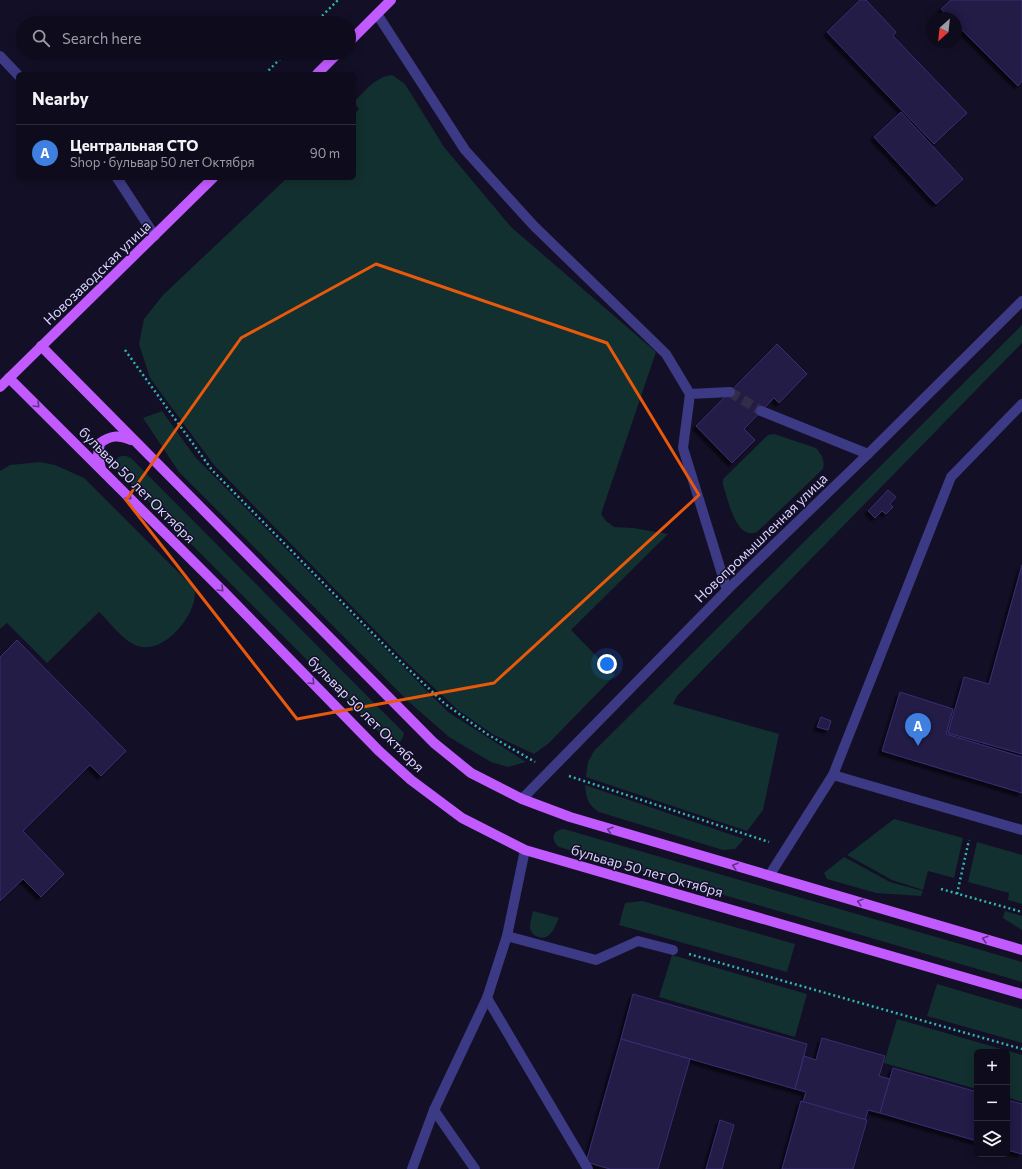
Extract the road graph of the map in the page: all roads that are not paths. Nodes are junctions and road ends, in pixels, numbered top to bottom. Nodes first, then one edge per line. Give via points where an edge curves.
1 (391, 0) edge
2 (377, 14) junction
3 (356, 35) edge
4 (0, 56) edge
5 (331, 60) edge
6 (16, 72) edge
7 (319, 72) edge
8 (118, 180) edge
9 (211, 180) edge
10 (155, 236) junction
11 (1022, 301) edge
12 (41, 346) junction
13 (9, 378) junction
14 (0, 387) edge
15 (730, 392) tunnel mouth
16 (690, 394) junction
17 (1022, 404) edge
18 (761, 411) tunnel mouth
19 (134, 441) junction
20 (868, 454) junction
21 (101, 469) junction
22 (727, 590) junction
23 (834, 775) junction
24 (522, 799) junction
25 (1022, 830) edge
26 (525, 850) junction
27 (769, 876) junction
28 (507, 936) junction
29 (673, 950) road end
30 (1022, 950) edge
31 (1022, 994) edge
32 (487, 998) junction
33 (434, 1110) junction
34 (412, 1169) edge
35 (475, 1169) edge
36 (588, 1169) edge

1 - 2 main road
2 - 3 main road
2 - 16 street via 465,150 534,226 666,354
4 - 6 street
5 - 7 main road
8 - 10 street
9 - 10 main road, Новозаводская улица
10 - 12 main road, Новозаводская улица
11 - 20 street, Новопромышленная улица
12 - 13 main road, Новозаводская улица
12 - 19 main road, бульвар 50 лет Октября
13 - 14 main road, Новозаводская улица
13 -> 21 main road, бульвар 50 лет Октября
15 - 16 street
16 - 22 street via 683,448
17 - 23 street via 951,477
18 - 20 street
19 - 21 main road via 119,436 107,438 100,444 98,455
19 - 24 main road, бульвар 50 лет Октября via 434,743 471,773
20 - 22 street, Новопромышленная улица
21 -> 26 main road, бульвар 50 лет Октября via 411,780 462,818
22 - 24 street, Новопромышленная улица
23 - 25 street
23 - 27 street
27 -> 24 main road, бульвар 50 лет Октября via 584,822
26 - 28 street
26 - 31 main road, бульвар 50 лет Октября
30 -> 27 main road, бульвар 50 лет Октября
28 - 29 street via 596,960 638,940
28 - 32 street
32 - 33 street
32 - 36 street
33 - 34 street
33 - 35 street

